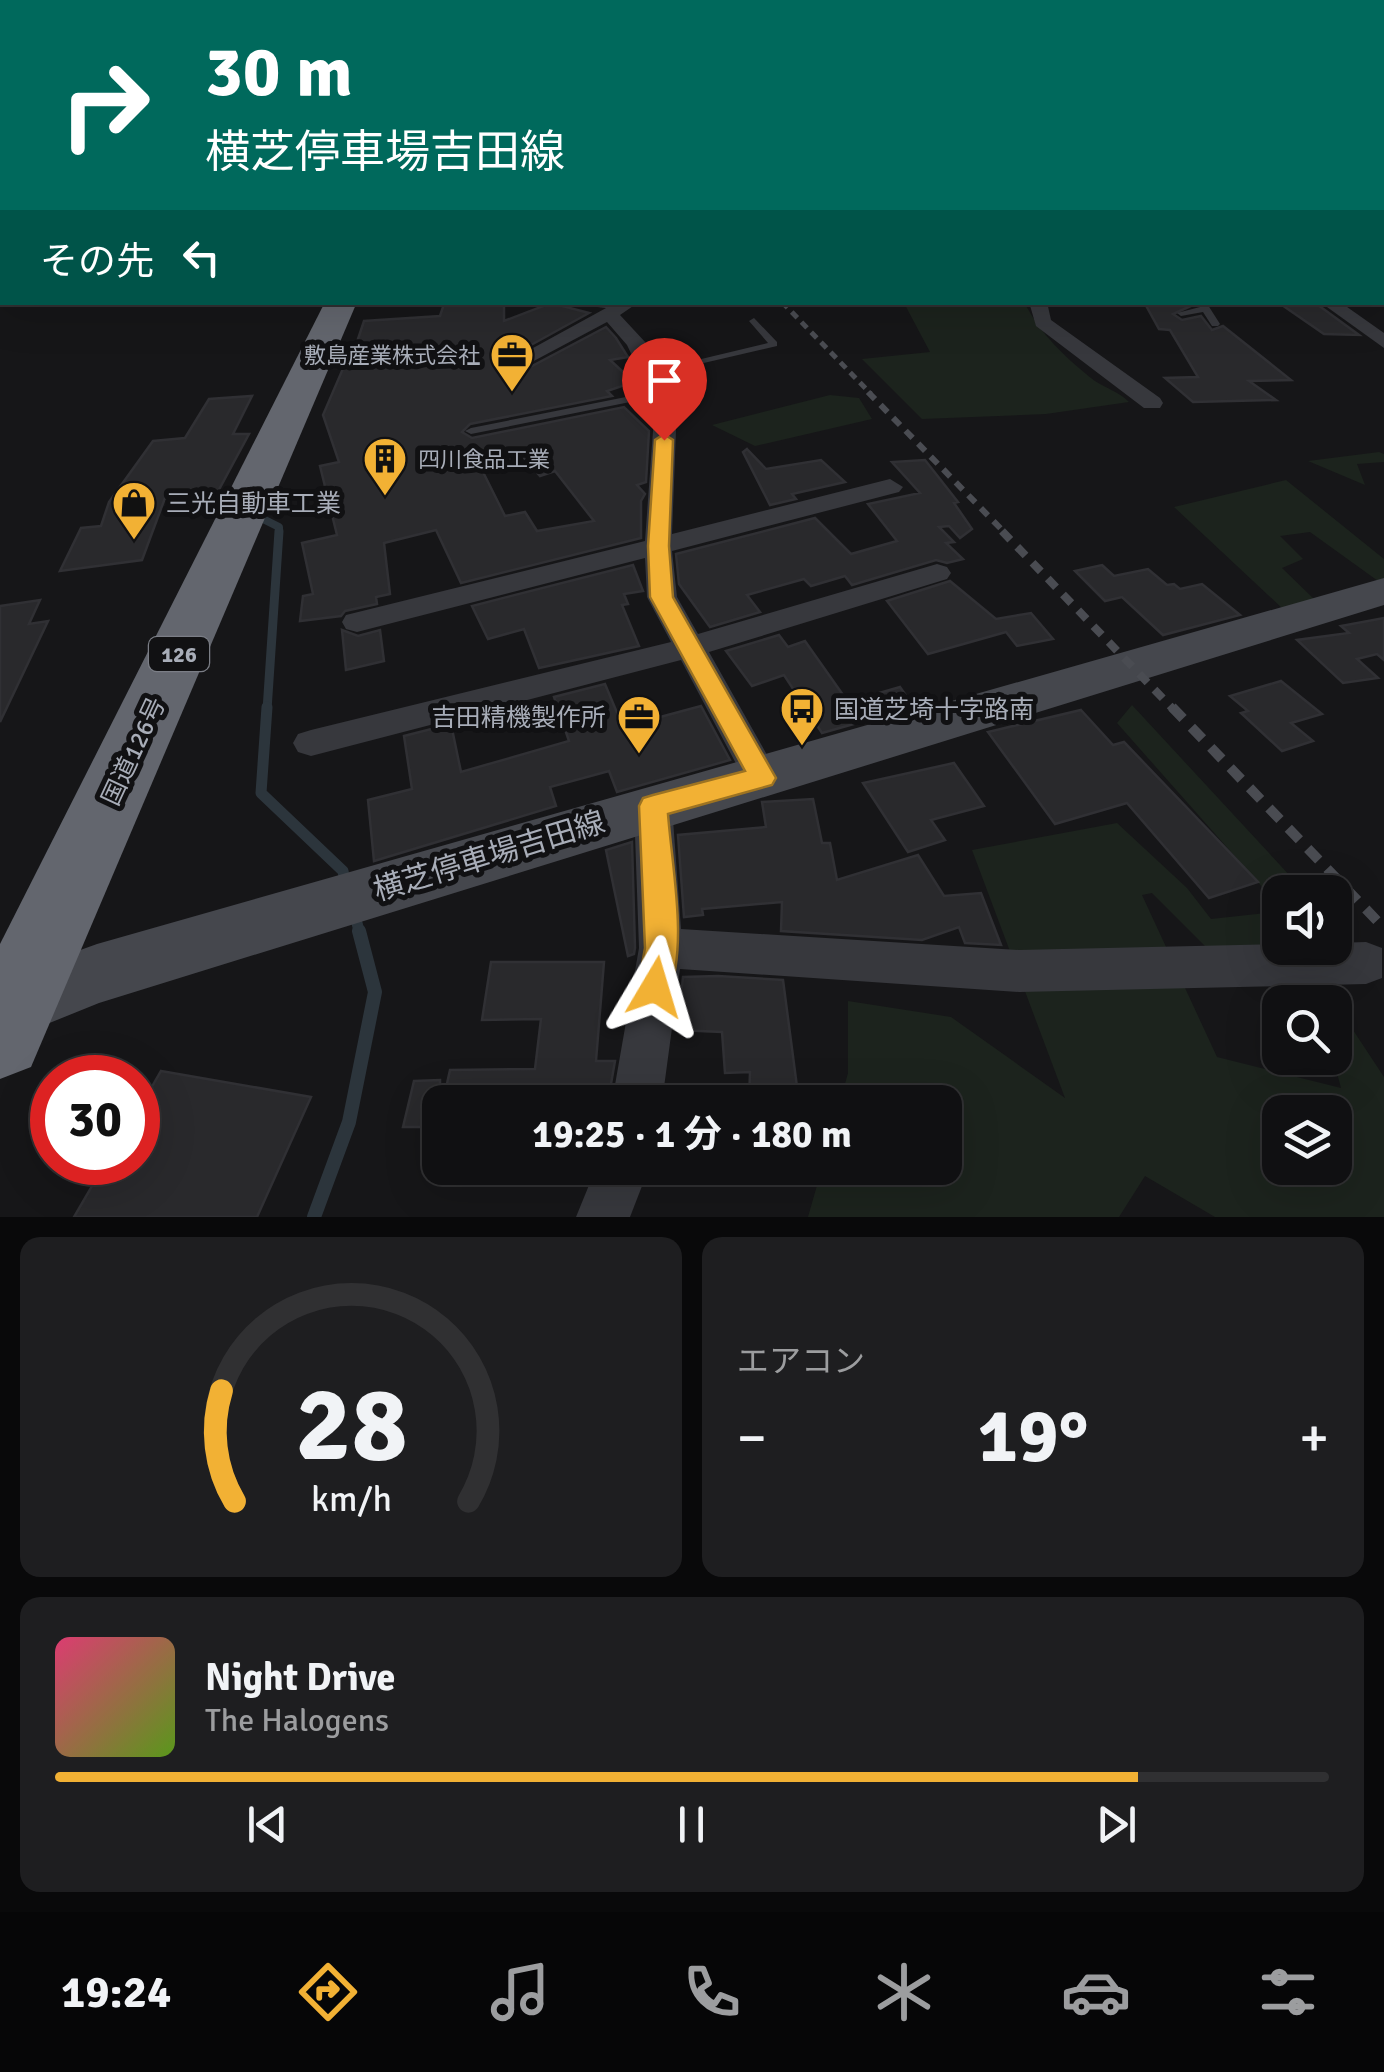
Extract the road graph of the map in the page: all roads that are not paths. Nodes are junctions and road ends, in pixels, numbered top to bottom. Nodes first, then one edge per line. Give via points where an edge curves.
1 (340, 305) edge
2 (590, 305) edge
3 (1039, 305) edge
4 (1332, 305) edge
5 (1202, 306) edge
6 (621, 308) edge
7 (1181, 312) dead end
8 (754, 321) dead end
9 (1215, 324) dead end
10 (1384, 342) edge
11 (523, 358) dead end
12 (657, 382) junction
13 (1152, 404) dead end
14 (471, 431) dead end
15 (890, 487) dead end
16 (658, 546) junction
17 (937, 573) dead end
18 (1384, 591) edge
19 (357, 622) dead end
20 (688, 648) junction
21 (311, 743) dead end
22 (762, 778) junction
23 (653, 806) junction
24 (662, 948) junction
25 (1366, 963) dead end
26 (5, 1018) edge
27 (639, 1085) edge
28 (616, 1185) edge
29 (603, 1217) edge

1 - 26 highway, 国道126号 / 126
2 - 6 lane
3 - 13 street via 1042,322
4 - 10 street
5 - 7 lane
5 - 9 lane
6 - 11 street
6 - 12 street
8 - 12 lane via 774,344
12 - 14 lane
12 - 16 street via 666,404
15 - 16 street
16 - 19 street
16 - 20 street via 662,597
17 - 20 street
18 - 22 main road, 横芝停車場吉田線
20 - 21 street
20 - 22 street
22 - 23 main road, 横芝停車場吉田線
23 - 24 street
23 - 26 main road, 横芝停車場吉田線 via 98,974
24 - 25 street via 1019,971
24 - 27 street
28 - 29 street

